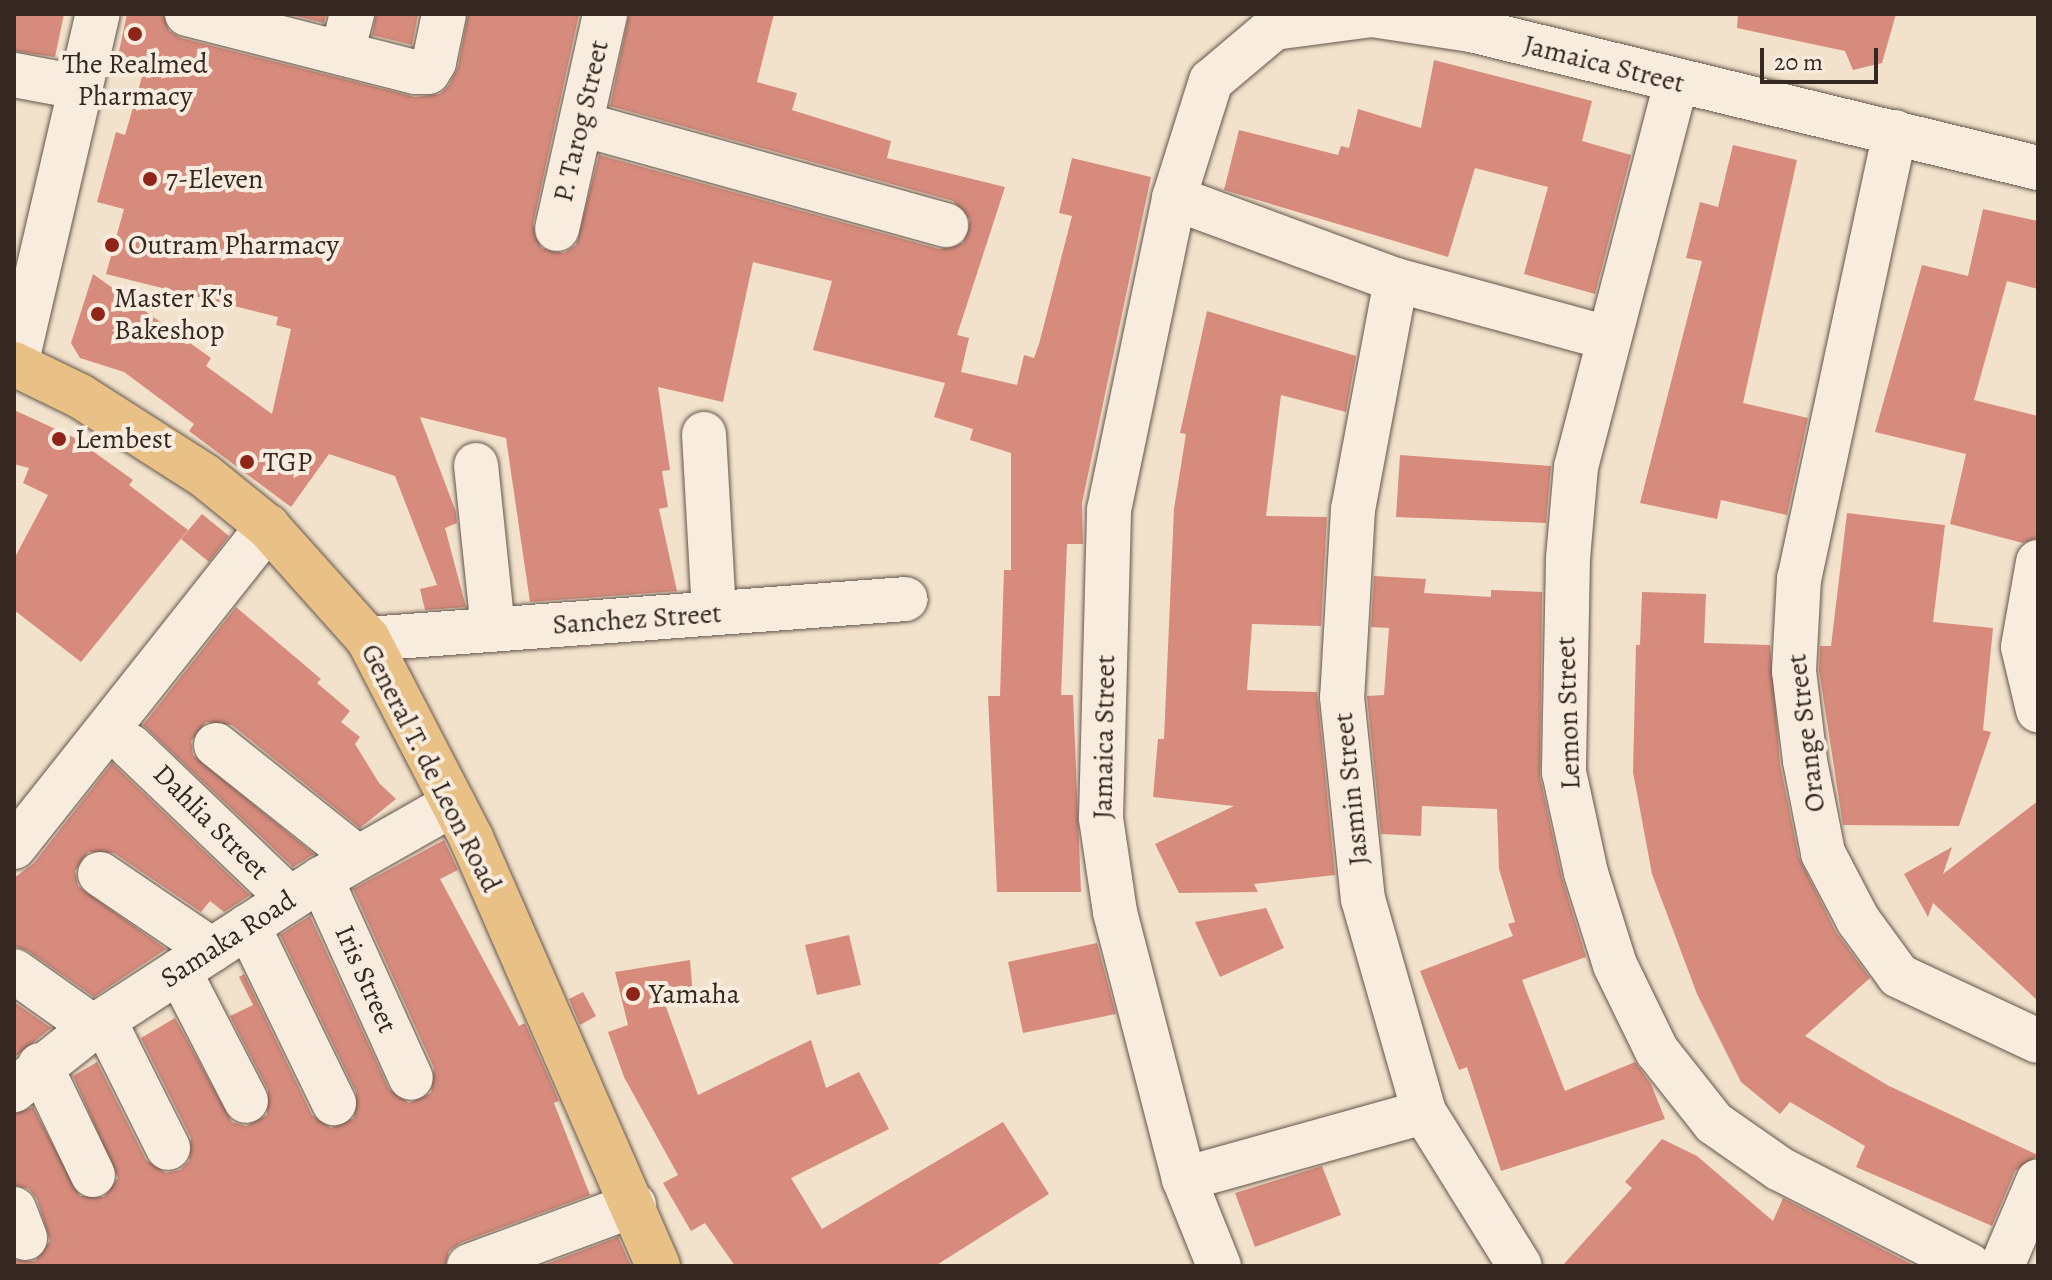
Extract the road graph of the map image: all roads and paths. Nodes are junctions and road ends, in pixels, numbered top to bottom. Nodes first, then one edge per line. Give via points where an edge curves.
1 (98, 14) edge
2 (187, 14) edge
3 (444, 14) edge
4 (605, 14) edge
5 (247, 21) edge
6 (347, 34) edge
7 (14, 75) edge
8 (1676, 83) junction
9 (79, 87) junction
10 (581, 124) junction
11 (1895, 132) junction
12 (2038, 168) edge
13 (1174, 198) junction
14 (946, 225) dead end
15 (557, 229) dead end
16 (1396, 280) junction
17 (1608, 338) junction
18 (15, 364) edge
19 (704, 434) dead end
20 (476, 465) dead end
21 (268, 527) junction
22 (2038, 562) edge
23 (906, 599) dead end
24 (714, 613) junction
25 (493, 629) junction
26 (368, 639) junction
27 (2038, 710) edge
28 (216, 745) dead end
29 (130, 746) dead end
30 (453, 804) junction
31 (14, 847) edge
32 (357, 857) junction
33 (100, 874) dead end
34 (305, 889) junction
35 (248, 926) junction
36 (196, 961) junction
37 (14, 971) edge
38 (98, 1024) junction
39 (2038, 1041) edge
40 (27, 1077) edge
41 (411, 1078) dead end
42 (246, 1101) dead end
43 (334, 1103) dead end
44 (1424, 1112) junction
45 (168, 1148) dead end
46 (93, 1175) dead end
47 (1184, 1179) junction
48 (2038, 1181) edge
49 (634, 1205) junction
50 (1206, 1262) edge
51 (469, 1266) edge
52 (658, 1266) edge
53 (1520, 1266) edge
54 (1970, 1266) edge
55 (2002, 1266) edge

1 - 9 street
2 - 5 street
3 - 6 street via 428,72
4 - 10 street, P. Tarog Street
5 - 6 street
7 - 9 street
8 - 11 street, Jamaica Street
8 - 13 street, Jamaica Street via 1471,30 1372,15 1274,28 1211,81
8 - 17 street, Lemon Street
9 - 18 street
10 - 14 street
10 - 15 street, P. Tarog Street
11 - 12 street, Jamaica Street
11 - 39 street, Orange Street via 1799,578 1794,671 1805,761 1823,853 1858,920 1899,976
13 - 16 street
13 - 47 street, Jamaica Street via 1109,510 1101,818 1115,912
16 - 17 street
16 - 44 street, Jasmin Street via 1353,509 1342,697 1363,899
17 - 54 street, Lemon Street via 1576,467 1563,705 1564,772 1586,873 1615,965 1657,1051 1714,1123 1780,1169
18 - 21 main road, General T. de Leon Road via 80,396 155,444
19 - 24 street
20 - 25 street
21 - 26 main road, General T. de Leon Road
21 - 31 street
22 - 27 street via 2023,647
23 - 24 street, Sanchez Street
24 - 25 street, Sanchez Street
25 - 26 street, Sanchez Street
26 - 30 main road, General T. de Leon Road
28 - 32 street
29 - 34 street, Dahlia Street
30 - 32 street, Samaka Road
30 - 49 main road, General T. de Leon Road
32 - 34 street, Samaka Road
33 - 36 street
34 - 35 street, Samaka Road
34 - 41 street, Iris Street
35 - 36 street, Samaka Road
35 - 43 street
36 - 38 street, Samaka Road
36 - 42 street
37 - 38 street
38 - 40 street, Samaka Road
38 - 45 street
40 - 46 street
44 - 47 street
44 - 53 street, Jasmin Street
47 - 50 street, Jamaica Street
48 - 55 street
49 - 51 street
49 - 52 main road, General T. de Leon Road

